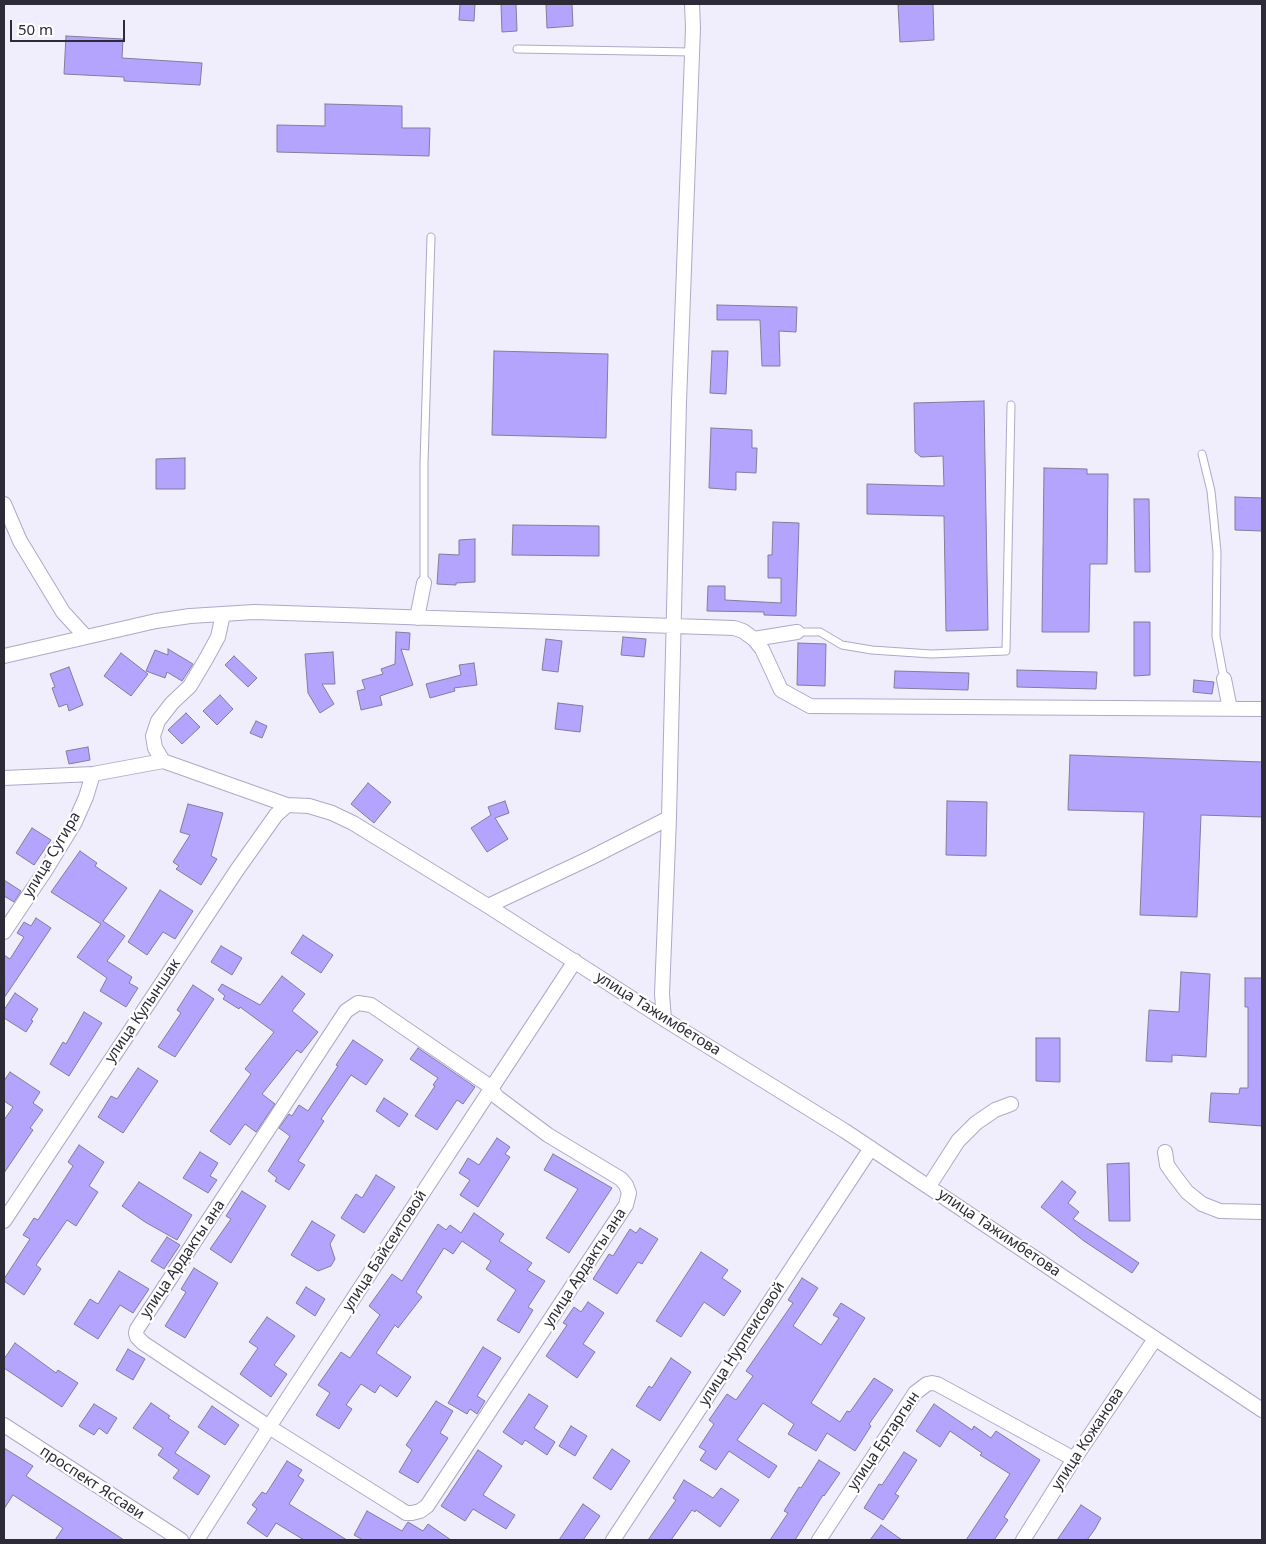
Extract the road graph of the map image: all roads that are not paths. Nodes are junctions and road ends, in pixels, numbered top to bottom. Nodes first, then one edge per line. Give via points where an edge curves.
1 (692, 4) edge
2 (517, 49) dead end
3 (692, 52) junction
4 (431, 237) dead end
5 (1011, 405) dead end
6 (1202, 454) dead end
7 (4, 504) edge
8 (424, 583) joint
9 (223, 614) junction
10 (417, 618) junction
11 (674, 627) junction
12 (797, 632) joint
13 (85, 636) junction
14 (754, 639) junction
15 (4, 656) edge
16 (1224, 680) joint
17 (1230, 709) junction
18 (1262, 709) edge
19 (163, 761) junction
20 (93, 774) junction
21 (4, 778) edge
22 (287, 805) junction
23 (669, 818) junction
24 (488, 906) junction
25 (4, 932) edge
26 (575, 962) junction
27 (664, 1019) junction
28 (492, 1089) junction
29 (1011, 1104) dead end
30 (871, 1148) junction
31 (1165, 1152) dead end
32 (929, 1186) junction
33 (1262, 1212) edge
34 (4, 1221) edge
35 (1155, 1339) junction
36 (1262, 1410) edge
37 (4, 1425) edge
38 (269, 1427) junction
39 (1074, 1459) junction
40 (181, 1540) edge
41 (197, 1540) edge
42 (613, 1540) edge
43 (819, 1540) edge
44 (1023, 1540) edge

1 - 3 street
2 - 3 lane
3 - 11 street
4 - 8 lane
5 - 12 lane via 1006,651 931,654 872,650 842,645 820,632
6 - 16 lane via 1211,491 1217,552 1216,636
7 - 13 street via 20,541 63,612
8 - 10 street
9 - 10 street via 254,612
9 - 13 street via 156,621
9 - 19 street via 218,636 190,686 158,721 153,736 155,748
10 - 11 street
11 - 14 street via 734,628
11 - 23 street
12 - 14 street
13 - 15 street
14 - 17 street via 781,690 810,706
16 - 17 street
17 - 18 street
19 - 20 street
19 - 22 street, улица Тажимбетова
20 - 21 street
20 - 25 street, улица Сугира via 75,822
22 - 24 street, улица Тажимбетова via 309,806 353,823
22 - 34 street, улица Кулыншак via 237,870
23 - 24 street
23 - 27 street via 662,994
24 - 26 street, улица Тажимбетова
26 - 27 street, улица Тажимбетова
26 - 28 street, улица Байсеитовой
27 - 30 street, улица Тажимбетова
28 - 38 street, улица Байсеитовой
28 - 38 street, улица Ардакты ана via 370,1005 358,1003 346,1011 136,1333 143,1343
28 - 38 street, улица Ардакты ана via 497,1097 548,1135 621,1179 629,1193 626,1205 543,1332 427,1506 420,1511 406,1513 400,1510
29 - 32 street via 976,1123 958,1141
30 - 32 street, улица Тажимбетова
30 - 42 street, улица Нурпеисовой
31 - 33 street via 1167,1165 1174,1175 1202,1204 1220,1211
32 - 35 street, улица Тажимбетова
35 - 36 street, улица Тажимбетова
35 - 39 street, улица Кожанова
37 - 40 street, проспект Яссави
38 - 41 street, улица Байсеитовой
39 - 43 street, улица Ертаргын via 937,1384 927,1384 915,1392
39 - 44 street, улица Кожанова

